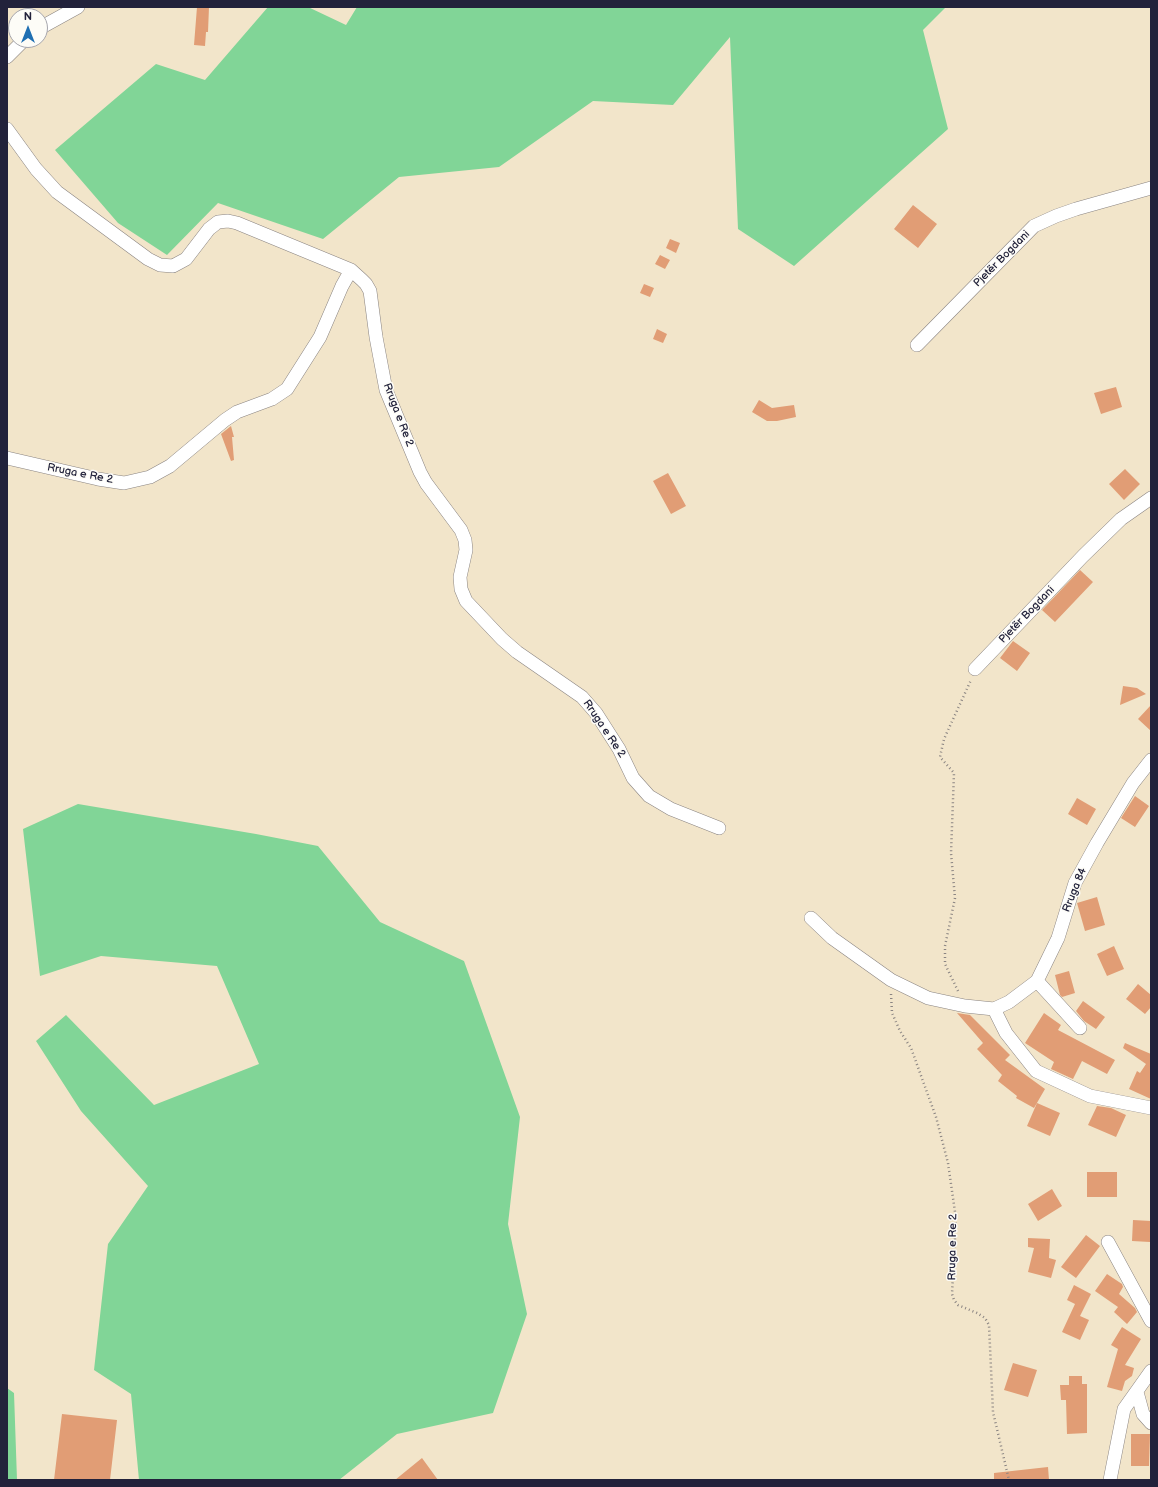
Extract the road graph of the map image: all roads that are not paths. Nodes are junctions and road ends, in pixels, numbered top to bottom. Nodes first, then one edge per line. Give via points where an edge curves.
1 (78, 7) edge
2 (48, 24) edge
3 (16, 48) edge
4 (7, 57) edge
5 (7, 129) edge
6 (1151, 188) edge
7 (351, 270) junction
8 (917, 345) dead end
9 (7, 458) edge
10 (1151, 498) edge
11 (975, 669) road end
12 (1151, 760) edge
13 (720, 828) dead end
14 (811, 918) dead end
15 (1037, 981) junction
16 (994, 1009) junction
17 (1080, 1028) dead end
18 (1151, 1108) edge
19 (1108, 1242) dead end
20 (1151, 1321) edge
21 (1151, 1371) edge
22 (1137, 1392) junction
23 (1151, 1424) edge
24 (1110, 1480) edge

1 - 2 street
3 - 4 street
5 - 7 street via 36,169 57,192 148,259 160,265 173,266 186,259 209,230 218,222 228,221
6 - 8 street, Pjetër Bogdani via 1076,209 1034,226
7 - 9 street, Rruga e Re 2 via 320,337 287,389 272,399 237,412 170,466 150,477 124,482 98,480
7 - 13 street, Rruga e Re 2 via 370,291 386,390 420,472 461,530 465,540 466,550 460,576 461,589 466,601 502,640 582,697 596,713 634,778 649,796 671,810
10 - 11 street, Pjetër Bogdani via 1121,519 1089,550
12 - 15 street, Rruga 84 via 1133,783 1076,883 1058,938
14 - 16 street via 832,938 891,980 928,998
15 - 16 street, Rruga 84 via 1009,1002
15 - 17 street
16 - 18 street via 1006,1033 1036,1071 1090,1096
19 - 20 street
21 - 22 street
22 - 23 street via 1143,1414
22 - 24 street via 1124,1409

